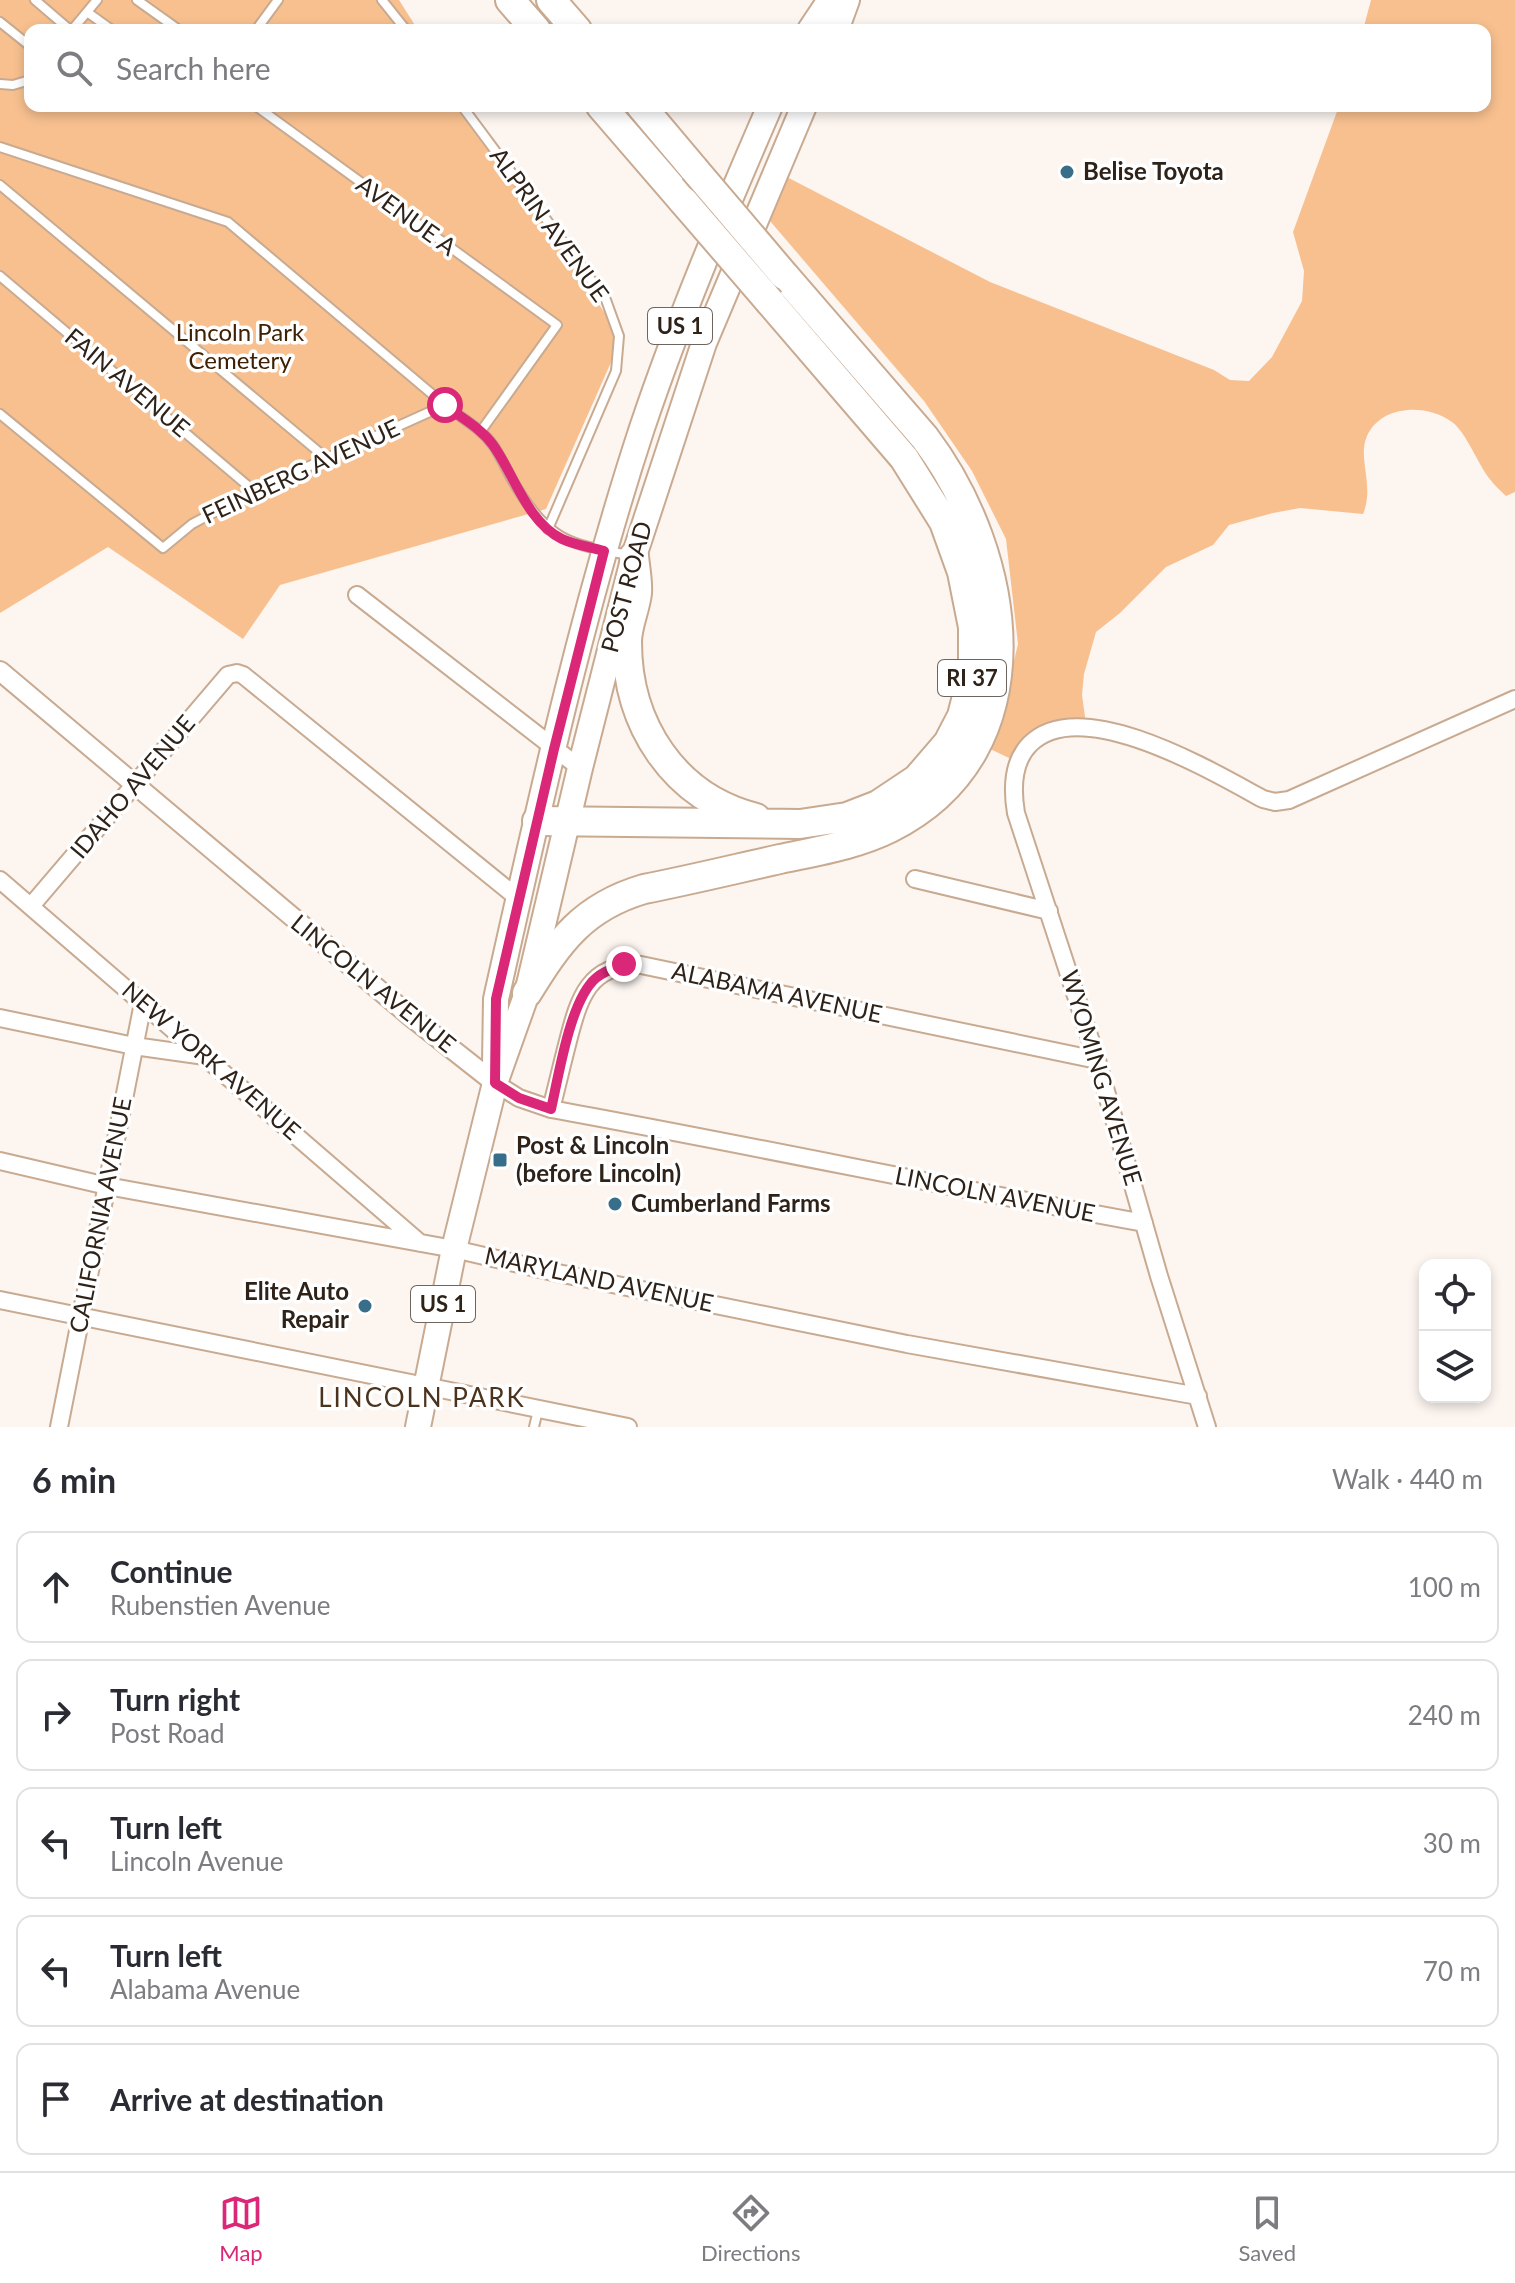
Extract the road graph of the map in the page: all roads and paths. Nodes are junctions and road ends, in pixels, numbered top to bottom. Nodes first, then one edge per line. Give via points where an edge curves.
1 (35, 0) edge
2 (97, 0) edge
3 (137, 0) edge
4 (278, 0) edge
5 (382, 0) edge
6 (510, 0) edge
7 (551, 0) edge
8 (830, 0) edge
9 (847, 0) edge
10 (87, 12) junction
11 (0, 22) edge
12 (64, 24) edge
13 (76, 24) edge
14 (104, 24) edge
15 (171, 24) edge
16 (260, 24) edge
17 (401, 24) edge
18 (531, 24) edge
19 (572, 24) edge
20 (814, 24) edge
21 (838, 24) edge
22 (24, 41) edge
23 (0, 74) edge
24 (24, 82) edge
25 (0, 84) edge
26 (13, 85) junction
27 (264, 112) edge
28 (466, 112) edge
29 (606, 112) edge
30 (646, 112) edge
31 (767, 112) edge
32 (801, 112) edge
33 (0, 147) edge
34 (0, 185) edge
35 (0, 276) edge
36 (445, 405) junction
37 (0, 414) edge
38 (481, 431) junction
39 (326, 458) junction
40 (254, 491) junction
41 (548, 529) junction
42 (604, 551) junction
43 (634, 556) junction
44 (357, 595) dead end
45 (0, 671) edge
46 (1515, 699) edge
47 (554, 749) junction
48 (580, 768) junction
49 (134, 785) junction
50 (537, 821) junction
51 (567, 823) junction
52 (784, 823) junction
53 (915, 879) dead end
54 (0, 880) edge
55 (519, 899) junction
56 (31, 906) junction
57 (1049, 911) junction
58 (527, 993) junction
59 (143, 1003) junction
60 (0, 1018) edge
61 (134, 1046) junction
62 (206, 1056) junction
63 (1097, 1060) junction
64 (495, 1083) junction
65 (551, 1109) junction
66 (0, 1161) edge
67 (107, 1186) junction
68 (1144, 1223) junction
69 (421, 1244) junction
70 (454, 1249) junction
71 (0, 1300) edge
72 (82, 1316) junction
73 (426, 1387) junction
74 (1198, 1396) junction
75 (538, 1410) junction
76 (59, 1427) edge
77 (418, 1427) edge
78 (534, 1427) edge
79 (628, 1427) edge
80 (1207, 1427) edge

1 - 12 lane
2 - 10 lane
3 - 15 lane
4 - 16 lane
5 - 17 lane
6 - 18 highway
7 - 19 highway
8 - 20 main road
9 - 21 main road
10 - 13 lane
10 - 14 lane
11 - 22 lane
23 - 26 lane
24 - 26 lane
25 - 26 lane
27 - 38 lane, AVENUE A via 557,325
28 - 41 lane, ALPRIN AVENUE via 606,300 619,336 616,371
29 - 52 highway, RI 37, bridge via 887,438 926,490 957,555 975,643 962,716 948,743 892,798 830,821
30 - 58 highway, bridge via 941,460 967,508 991,575 1000,629 999,672 986,723 968,759 920,809 874,835 841,845 618,898 570,930
31 - 42 main road, POST ROAD / US 1 via 702,263
32 - 43 main road, POST ROAD / US 1 via 704,343
33 - 36 lane via 228,222
34 - 39 lane
35 - 40 lane, FAIN AVENUE
36 - 38 lane
36 - 39 lane, FEINBERG AVENUE
37 - 40 lane, FEINBERG AVENUE via 163,548 192,524
38 - 41 lane
39 - 40 lane, FEINBERG AVENUE
41 - 42 lane via 562,539
42 - 43 lane
42 - 47 main road, POST ROAD / US 1
43 - 48 main road, POST ROAD / US 1
43 - 52 highway via 637,593 627,639 629,672 649,738 672,767 707,796 749,816
44 - 47 street
45 - 49 street, LINCOLN AVENUE
46 - 57 street, WYOMING AVENUE via 1275,802 1145,740 1083,728 1040,735 1018,761 1014,801
47 - 48 street
47 - 50 main road, POST ROAD / US 1
48 - 51 main road, POST ROAD / US 1
49 - 55 street, IDAHO AVENUE via 228,675 237,673
49 - 56 street, IDAHO AVENUE
49 - 64 street, LINCOLN AVENUE
50 - 51 highway
50 - 55 main road, POST ROAD / US 1
51 - 52 highway
51 - 58 main road, POST ROAD / US 1
53 - 57 street
54 - 56 street, NEW YORK AVENUE
55 - 64 main road, POST ROAD / US 1 via 496,999
56 - 59 street, NEW YORK AVENUE
57 - 63 street, WYOMING AVENUE
58 - 64 main road, POST ROAD / US 1
59 - 61 street, CALIFORNIA AVENUE
59 - 62 street, NEW YORK AVENUE
60 - 61 street
61 - 62 street
61 - 67 street, CALIFORNIA AVENUE
62 - 69 street, NEW YORK AVENUE
63 - 65 street, ALABAMA AVENUE via 624,964 593,980 584,992
63 - 68 street, WYOMING AVENUE
64 - 65 street, LINCOLN AVENUE
64 - 70 main road, POST ROAD / US 1
65 - 68 street, LINCOLN AVENUE
66 - 67 street, MARYLAND AVENUE
67 - 69 street, MARYLAND AVENUE
67 - 72 street, CALIFORNIA AVENUE
68 - 74 street, WYOMING AVENUE
69 - 70 street, MARYLAND AVENUE
70 - 73 main road, POST ROAD / US 1
70 - 74 street, MARYLAND AVENUE via 907,1344
71 - 72 street
72 - 73 street
72 - 76 street, CALIFORNIA AVENUE
73 - 75 street
73 - 77 main road, POST ROAD / US 1
74 - 80 street, WYOMING AVENUE
75 - 78 lane
75 - 79 street

